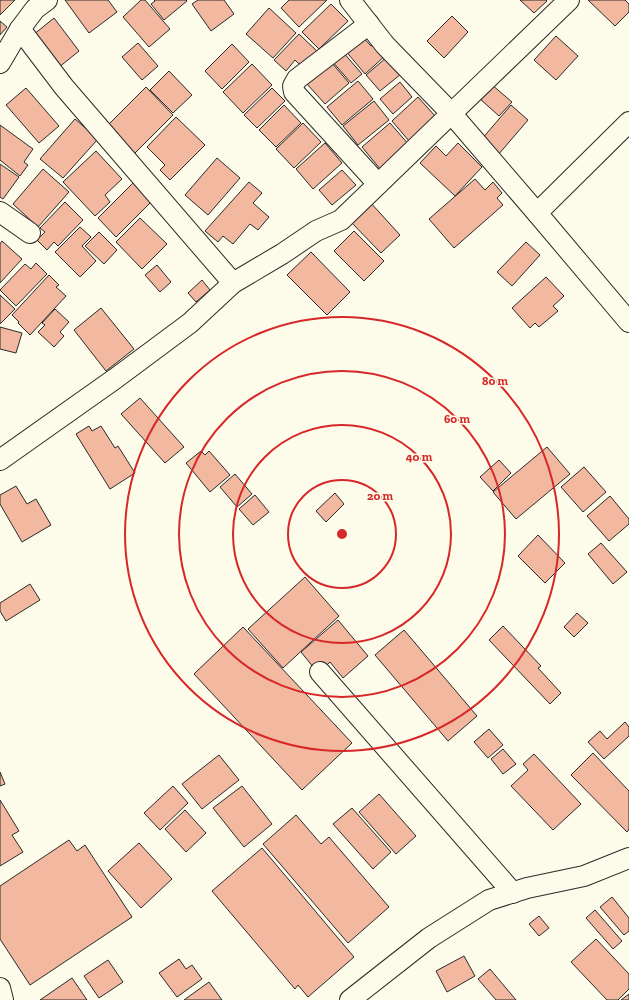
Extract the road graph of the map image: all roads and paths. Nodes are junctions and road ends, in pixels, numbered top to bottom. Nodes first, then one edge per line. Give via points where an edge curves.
1 (47, 0) edge
2 (350, 0) edge
3 (569, 0) edge
4 (369, 24) junction
5 (20, 29) junction
6 (0, 63) edge
7 (451, 113) junction
8 (629, 122) edge
9 (378, 184) junction
10 (0, 212) edge
11 (537, 213) junction
12 (30, 233) dead end
13 (233, 283) junction
14 (629, 322) edge
15 (0, 460) edge
16 (320, 672) dead end
17 (629, 858) edge
18 (513, 893) junction
19 (0, 988) edge
20 (3, 1000) edge
21 (350, 1000) edge

1 - 5 street via 35,9
2 - 4 street
3 - 7 street
4 - 7 street
4 - 9 street via 298,79 293,86 294,92
5 - 6 street
5 - 13 street via 64,87
7 - 9 street
7 - 11 street
8 - 11 street
9 - 13 street via 341,220 316,230
10 - 12 street
11 - 14 street
13 - 15 street via 190,323
16 - 18 street
17 - 18 street via 584,876
18 - 21 street via 489,900 429,938
19 - 20 street

